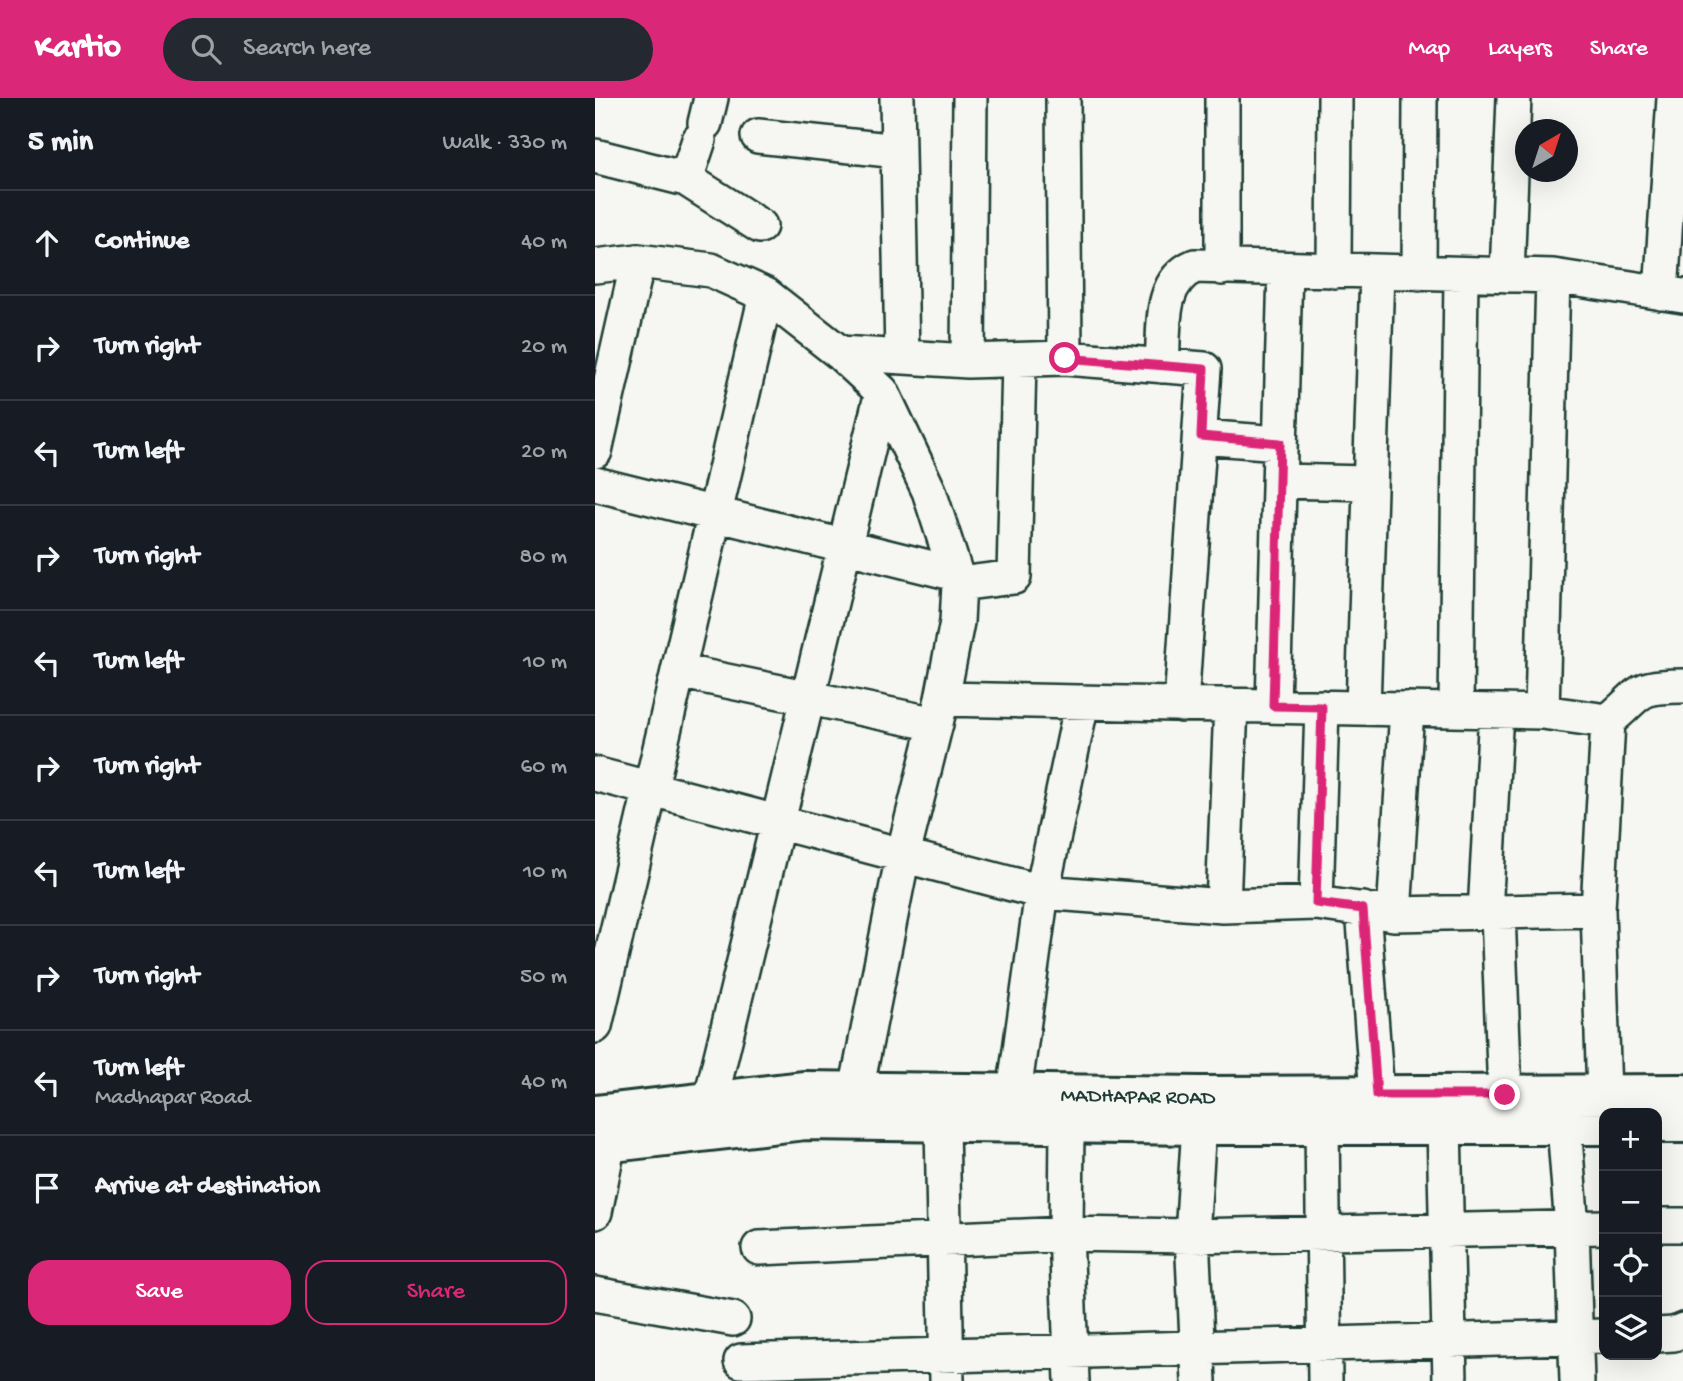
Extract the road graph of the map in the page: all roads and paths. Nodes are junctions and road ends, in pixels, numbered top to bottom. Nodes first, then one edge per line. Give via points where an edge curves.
1 (897, 98) edge
2 (970, 98) edge
3 (1063, 98) edge
4 (1222, 98) edge
5 (1335, 98) edge
6 (1420, 98) edge
7 (1514, 98) edge
8 (1674, 98) edge
9 (705, 121) edge
10 (758, 136) dead end
11 (898, 151) junction
12 (595, 156) edge
13 (686, 179) junction
14 (760, 226) dead end
15 (638, 261) junction
16 (595, 266) edge
17 (1222, 268) junction
18 (1285, 269) junction
19 (1334, 271) junction
20 (1377, 272) junction
21 (1419, 273) junction
22 (1461, 274) junction
23 (1507, 275) junction
24 (1553, 276) junction
25 (766, 295) junction
26 (1672, 295) edge
27 (840, 353) junction
28 (902, 357) junction
29 (1065, 358) junction
30 (1019, 360) junction
31 (968, 361) junction
32 (1162, 366) junction
33 (881, 392) junction
34 (1201, 436) junction
35 (1280, 443) junction
36 (595, 451) edge
37 (1279, 481) junction
38 (1370, 483) junction
39 (595, 484) edge
40 (715, 512) junction
41 (844, 545) junction
42 (958, 579) junction
43 (678, 671) junction
44 (1683, 686) edge
45 (807, 698) junction
46 (1081, 702) junction
47 (1181, 705) junction
48 (1230, 705) junction
49 (1273, 706) junction
50 (1322, 707) junction
51 (1363, 708) junction
52 (1407, 709) junction
53 (1456, 710) junction
54 (939, 711) junction
55 (1496, 711) junction
56 (1542, 712) junction
57 (1608, 721) junction
58 (595, 774) edge
59 (650, 789) junction
60 (776, 822) junction
61 (903, 855) junction
62 (1042, 892) junction
63 (1316, 903) junction
64 (1223, 906) junction
65 (1598, 910) junction
66 (1379, 911) junction
67 (1492, 913) junction
68 (595, 1026) edge
69 (856, 1090) junction
70 (1014, 1093) junction
71 (1683, 1094) edge
72 (1377, 1095) junction
73 (1505, 1095) junction
74 (710, 1101) junction
75 (1604, 1108) edge
76 (1614, 1108) edge
77 (1599, 1109) edge
78 (1599, 1112) edge
79 (942, 1123) junction
80 (1662, 1123) edge
81 (1683, 1123) edge
82 (1067, 1124) junction
83 (1199, 1125) junction
84 (1322, 1125) junction
85 (1444, 1125) junction
86 (1564, 1125) junction
87 (600, 1134) edge
88 (595, 1212) edge
89 (1662, 1225) edge
90 (1683, 1225) edge
91 (1588, 1227) edge
92 (1448, 1230) junction
93 (1321, 1233) junction
94 (1066, 1234) junction
95 (1192, 1236) junction
96 (944, 1240) junction
97 (759, 1248) dead end
98 (595, 1294) edge
99 (733, 1320) dead end
100 (1683, 1329) edge
101 (1662, 1335) edge
102 (1591, 1337) edge
103 (1448, 1342) junction
104 (1324, 1345) junction
105 (741, 1361) dead end
106 (1198, 1365) edge
107 (1071, 1367) edge
108 (947, 1368) edge
109 (825, 1370) edge
110 (1325, 1381) edge
111 (1450, 1381) edge
112 (1577, 1381) edge

1 - 11 street
2 - 31 street
3 - 29 street
4 - 17 street
5 - 19 street
6 - 21 street
7 - 23 street
8 - 26 street
9 - 13 street
10 - 11 street
11 - 28 street
12 - 13 street
13 - 14 street
15 - 16 street
15 - 25 street via 711,270
15 - 36 street
17 - 18 street
17 - 32 street via 1195,266 1183,271 1168,290
18 - 19 street
18 - 35 street
19 - 20 street
20 - 21 street
20 - 38 street
21 - 22 street
22 - 23 street
22 - 53 street
23 - 24 street
24 - 26 street
24 - 56 street
25 - 27 street
25 - 40 street
27 - 28 street
27 - 33 street
28 - 31 street
29 - 30 street
29 - 32 street
30 - 31 street
30 - 42 street via 1014,577
32 - 34 street via 1204,369
33 - 41 street
33 - 42 street via 929,491
34 - 35 street
34 - 47 street
35 - 37 street
37 - 38 street
37 - 49 street
38 - 51 street
39 - 40 street
40 - 41 street
40 - 43 street
41 - 42 street
41 - 45 street
42 - 54 street via 957,622
43 - 45 street
43 - 59 street
44 - 57 street via 1642,690
45 - 54 street
45 - 60 street
46 - 47 street
46 - 54 street
46 - 62 street
47 - 48 street
48 - 49 street
48 - 64 street
49 - 50 street
50 - 51 street
50 - 63 street
51 - 52 street
52 - 53 street
52 - 66 street
53 - 55 street
54 - 61 street
55 - 56 street
55 - 67 street
56 - 57 street
57 - 65 street
58 - 59 street
59 - 60 street
59 - 68 street
60 - 61 street
60 - 74 street
61 - 62 street
61 - 69 street
62 - 64 street
62 - 70 street
63 - 64 street
63 - 66 street
65 - 67 street
65 - 75 street
66 - 67 street
66 - 72 street
67 - 73 street
69 - 70 main road, MADHAPAR ROAD
69 - 74 main road, MADHAPAR ROAD
70 - 72 main road, MADHAPAR ROAD
71 - 76 main road, MADHAPAR ROAD
72 - 73 main road, MADHAPAR ROAD
73 - 77 main road, MADHAPAR ROAD
74 - 87 main road, MADHAPAR ROAD
78 - 86 main road, MADHAPAR ROAD
79 - 82 main road, MADHAPAR ROAD
79 - 87 main road, MADHAPAR ROAD via 805,1121
79 - 96 street
80 - 81 main road
82 - 83 main road, MADHAPAR ROAD
82 - 94 street
83 - 84 main road, MADHAPAR ROAD
83 - 95 street
84 - 85 main road, MADHAPAR ROAD
84 - 93 street
85 - 86 main road, MADHAPAR ROAD
85 - 92 street
86 - 91 street
87 - 88 street
89 - 90 street
91 - 92 street
91 - 102 street
92 - 93 street
92 - 103 street
93 - 95 street
93 - 104 street
94 - 95 street
94 - 96 street
94 - 107 street
95 - 106 street
96 - 97 street
96 - 108 street
98 - 99 street
100 - 101 street
102 - 103 street
102 - 112 street
103 - 104 street
103 - 111 street
104 - 106 street
104 - 110 street
105 - 109 street
106 - 107 street
107 - 108 street
108 - 109 street

